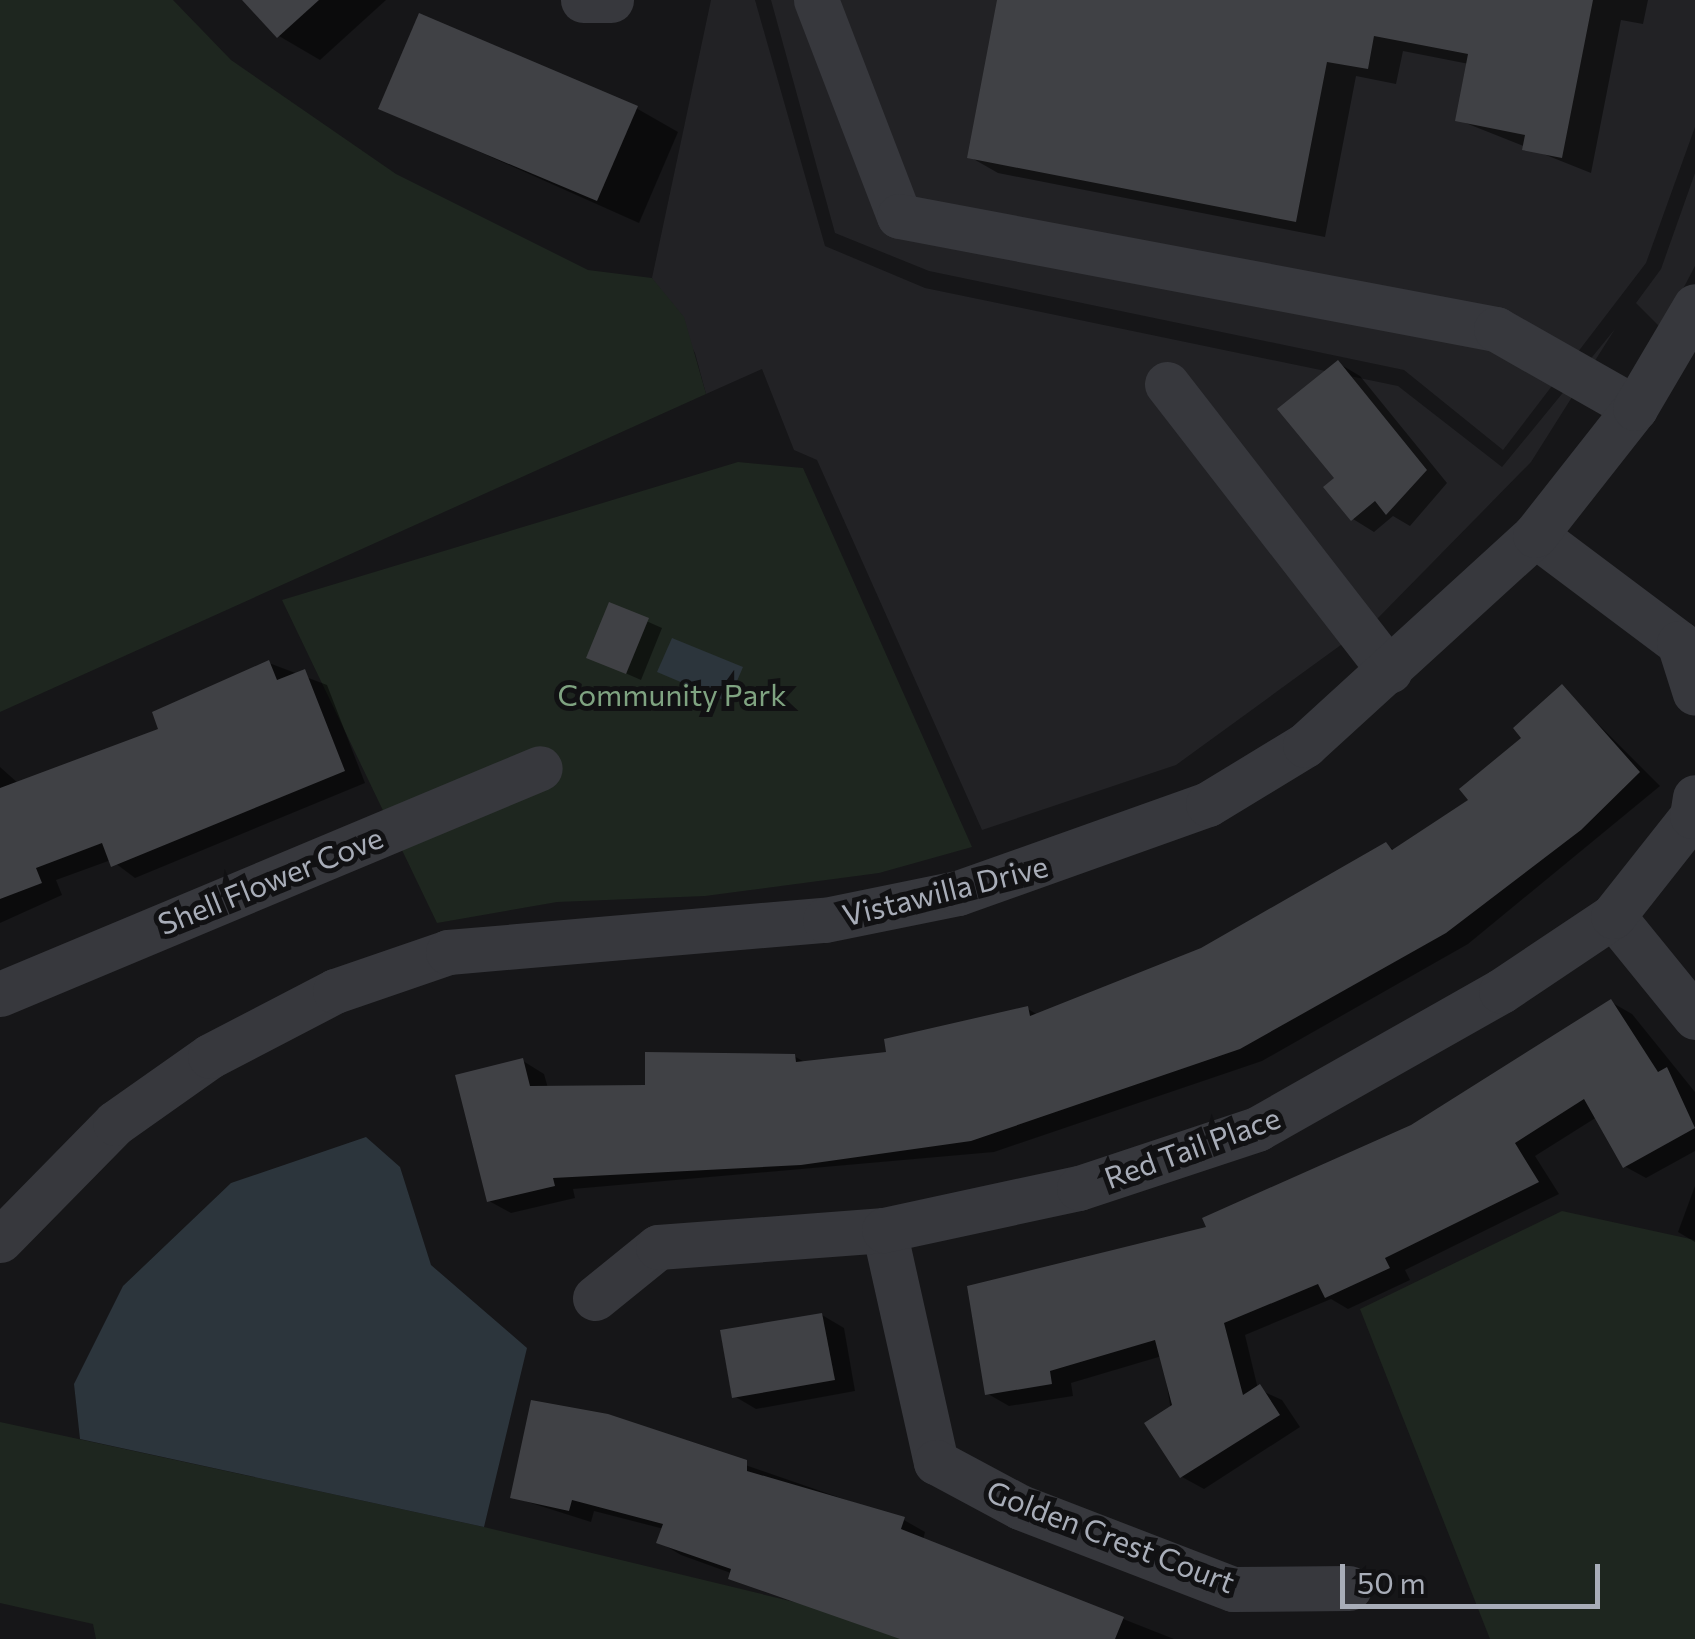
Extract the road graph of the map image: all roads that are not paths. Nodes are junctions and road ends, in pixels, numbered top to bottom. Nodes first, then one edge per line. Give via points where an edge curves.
1 (583, 0) edge
2 (611, 0) edge
3 (816, 0) edge
4 (1695, 306) edge
5 (1167, 384) dead end
6 (1635, 408) junction
7 (1535, 535) junction
8 (1390, 671) junction
9 (1695, 693) edge
10 (540, 768) dead end
11 (1695, 798) edge
12 (1613, 916) junction
13 (0, 994) edge
14 (1695, 1017) edge
15 (884, 1230) junction
16 (2, 1233) edge
17 (595, 1298) dead end
18 (1348, 1588) dead end

1 - 2 street
3 - 6 street via 899,216 1483,326
4 - 6 street, Vistawilla Drive
5 - 8 street
6 - 7 street, Vistawilla Drive
7 - 8 street, Vistawilla Drive
7 - 9 street via 1679,643
8 - 16 street, Vistawilla Drive via 1305,745 1208,804 958,893 824,920 448,952 336,991 210,1056 115,1123
10 - 13 street, Shell Flower Cove
11 - 12 street, Red Tail Place via 1692,816
12 - 14 street
12 - 15 street, Red Tail Place via 1501,992 1256,1130 1079,1188
15 - 17 street, Red Tail Place via 658,1247
15 - 18 street, Golden Crest Court via 936,1462 1020,1507 1233,1589

